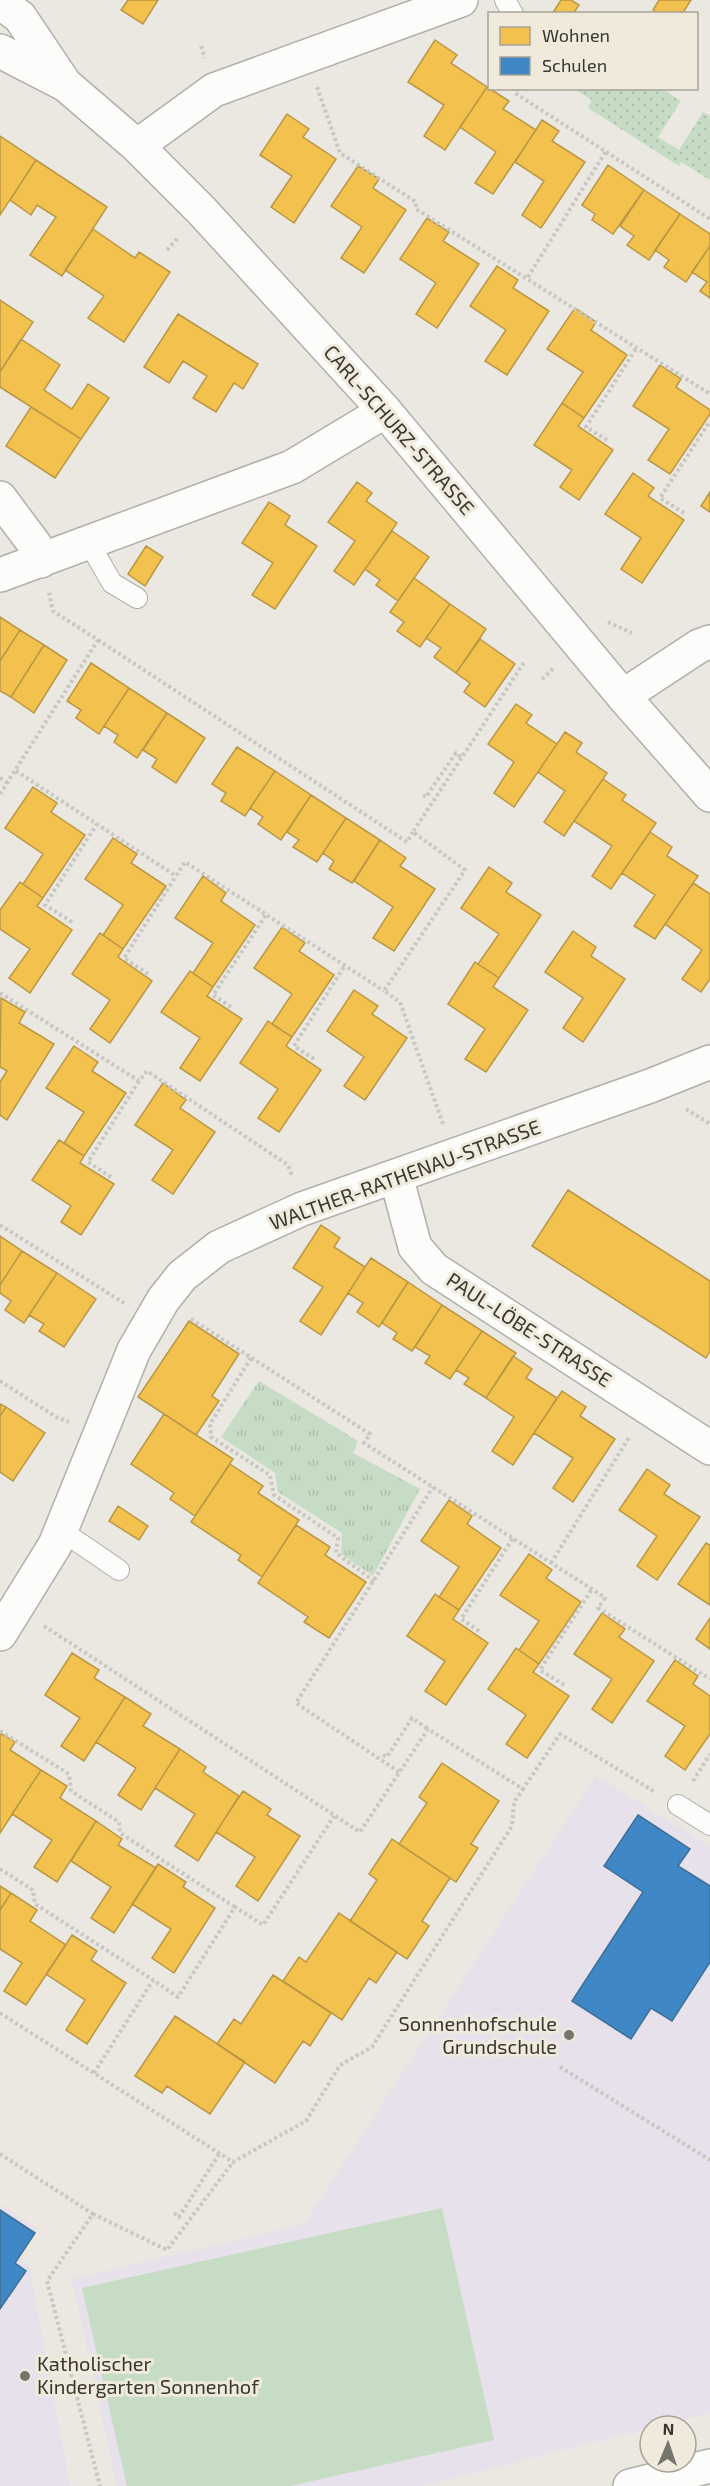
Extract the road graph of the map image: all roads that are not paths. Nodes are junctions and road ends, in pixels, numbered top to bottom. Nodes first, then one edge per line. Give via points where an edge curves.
1 (461, 0) edge
2 (0, 2) edge
3 (0, 51) edge
4 (66, 86) junction
5 (137, 146) junction
6 (385, 411) junction
7 (0, 498) edge
8 (89, 543) junction
9 (41, 561) junction
10 (0, 575) edge
11 (137, 598) dead end
12 (710, 642) edge
13 (622, 696) junction
14 (710, 795) edge
15 (710, 1062) edge
16 (396, 1176) junction
17 (709, 1444) edge
18 (62, 1531) junction
19 (119, 1570) dead end
20 (8, 1621) edge
21 (678, 1805) road end
22 (710, 1825) edge
23 (710, 2466) edge
24 (630, 2486) edge

1 - 5 street via 214,90
2 - 4 street, CARL-SCHURZ-STRASSE via 20,17
3 - 4 street, CARL-SCHURZ-STRASSE
4 - 5 street, CARL-SCHURZ-STRASSE
5 - 6 street, CARL-SCHURZ-STRASSE via 202,211
6 - 8 street via 292,467
6 - 13 street, CARL-SCHURZ-STRASSE
7 - 9 street via 35,545
8 - 9 street
8 - 11 lane via 112,583
9 - 10 street
12 - 13 street
13 - 14 street, CARL-SCHURZ-STRASSE
15 - 16 street, WALTHER-RATHENAU-STRASSE
16 - 17 street, PAUL-LÖBE-STRASSE via 415,1247 434,1269
16 - 18 street, WALTHER-RATHENAU-STRASSE via 302,1209 219,1247 182,1276 134,1350
18 - 19 lane
18 - 20 street, WALTHER-RATHENAU-STRASSE
21 - 22 lane
23 - 24 street

